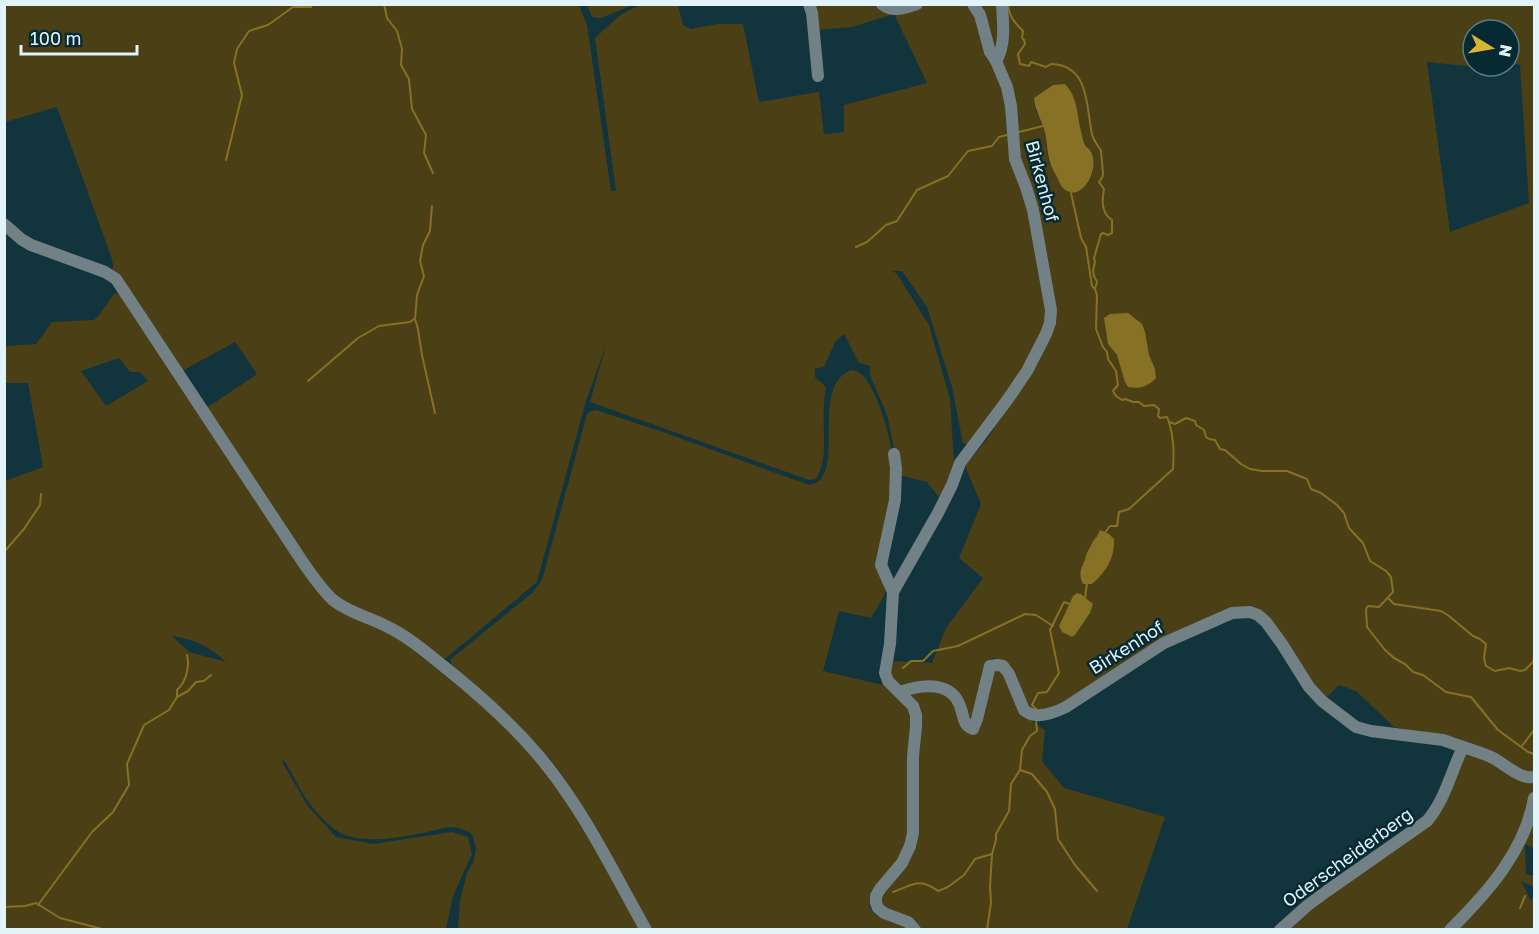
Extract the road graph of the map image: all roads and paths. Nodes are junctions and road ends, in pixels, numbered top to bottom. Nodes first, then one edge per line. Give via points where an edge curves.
1 (809, 4) edge
2 (882, 4) edge
3 (917, 4) edge
4 (973, 4) edge
5 (1002, 4) edge
6 (996, 61) junction
7 (818, 76) dead end
8 (4, 224) edge
9 (894, 454) dead end
10 (893, 592) junction
11 (900, 692) junction
12 (1463, 747) junction
13 (1533, 781) edge
14 (1534, 798) edge
15 (646, 930) edge
16 (915, 930) edge
17 (1280, 930) edge
18 (1450, 930) edge

1 - 7 street
2 - 3 street via 898,10
4 - 6 street, Birkenhof
5 - 6 street via 1002,45
6 - 10 street, Birkenhof via 1011,106 1015,159 1035,218 1050,295 1050,322 1027,371 960,462 938,513
8 - 15 street via 31,245 111,275 322,589 345,608 386,625 421,648 478,695 528,744 585,820
9 - 10 street, Birkenhof via 895,500 881,565
10 - 11 street, Birkenhof via 885,673
11 - 12 street, Birkenhof via 920,685 943,688 957,699 964,723 973,729 990,666 997,665 1009,674 1024,710 1042,715 1066,706 1174,638 1232,613 1250,612 1266,622 1309,687 1356,727 1443,740
11 - 16 street, Birkenhof via 916,715 913,833 902,863 880,889 876,903 884,913 908,922
12 - 13 street via 1492,757
12 - 17 street, Oderscheiderberg via 1441,801 1427,821 1308,905
14 - 18 street via 1520,842 1502,872

